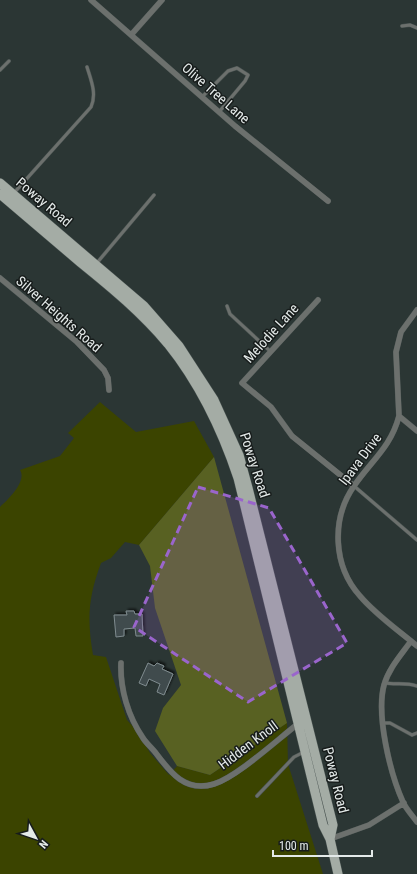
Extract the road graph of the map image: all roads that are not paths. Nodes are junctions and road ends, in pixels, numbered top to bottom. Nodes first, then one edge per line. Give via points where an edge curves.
1 (91, 0) edge
2 (162, 0) edge
3 (402, 26) dead end
4 (417, 28) edge
5 (132, 35) junction
6 (9, 61) dead end
7 (87, 67) dead end
8 (0, 70) edge
9 (202, 97) junction
10 (219, 112) junction
11 (0, 183) edge
12 (0, 194) edge
13 (154, 195) dead end
14 (10, 198) junction
15 (328, 200) dead end
16 (93, 267) junction
17 (0, 278) edge
18 (318, 300) dead end
19 (227, 306) dead end
20 (417, 310) edge
21 (270, 351) junction
22 (109, 390) dead end
23 (399, 416) junction
24 (417, 431) edge
25 (354, 486) junction
26 (417, 540) edge
27 (411, 641) junction
28 (417, 646) edge
29 (122, 663) dead end
30 (385, 683) junction
31 (417, 686) edge
32 (382, 722) junction
33 (299, 723) junction
34 (417, 733) edge
35 (310, 750) junction
36 (257, 796) dead end
37 (404, 803) junction
38 (417, 822) edge
39 (330, 840) junction
40 (338, 874) edge

1 - 5 street, Olive Tree Lane
2 - 5 street
3 - 4 lane via 410,25
5 - 9 street, Olive Tree Lane
6 - 8 lane
7 - 14 lane via 94,91 91,108
9 - 10 street, Olive Tree Lane
9 - 10 lane via 228,71 238,68 248,75
10 - 15 street, Olive Tree Lane
11 - 14 main road, Poway Road
12 - 14 main road, Poway Road
13 - 16 lane
14 - 16 main road, Poway Road
16 - 33 main road, Poway Road via 168,345 189,374 217,424 238,478
16 - 35 main road, Poway Road via 144,306 179,346 214,400 228,430 239,455 248,488
17 - 22 street, Silver Heights Road via 77,342 104,370
18 - 21 street, Melodie Lane
19 - 21 lane via 230,314
20 - 23 street, Ipava Drive via 401,332 396,352
21 - 25 street, Melodie Lane via 242,383 271,408 292,436
23 - 24 street
23 - 25 street, Ipava Drive via 387,446
25 - 26 lane
25 - 27 street, Ipava Drive via 343,506 338,530 338,548 345,573 358,595
27 - 28 street, Ipava Drive
27 - 30 street via 394,663
29 - 33 street, Hidden Knoll via 121,680 125,699 136,727 177,778 187,783 214,784 232,775
30 - 31 lane via 407,683
30 - 32 street via 381,698
32 - 34 lane via 395,725 412,735
32 - 37 street via 394,778
33 - 35 main road, Poway Road
35 - 36 lane via 294,757
35 - 39 main road, Poway Road via 323,825
37 - 38 street
37 - 39 street via 370,825
39 - 40 main road, Poway Road

